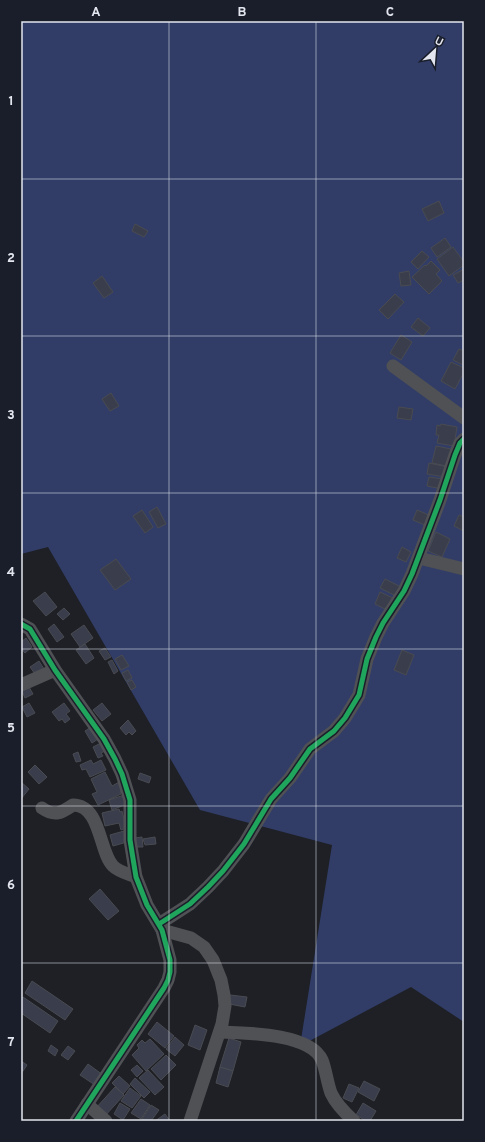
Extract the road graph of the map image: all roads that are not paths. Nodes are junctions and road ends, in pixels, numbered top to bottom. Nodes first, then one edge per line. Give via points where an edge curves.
1 (393, 366) dead end
2 (464, 418) edge
3 (464, 439) edge
4 (419, 558) junction
5 (464, 569) edge
6 (21, 624) edge
7 (54, 670) junction
8 (21, 684) edge
9 (42, 808) dead end
10 (136, 877) junction
11 (160, 927) junction
12 (220, 1032) junction
13 (87, 1104) junction
14 (76, 1121) edge
15 (106, 1121) edge
16 (190, 1121) edge
17 (354, 1121) edge

1 - 2 street
3 - 4 street via 455,455
4 - 5 street
4 - 11 street via 404,591 376,637 367,659 359,695 345,718 334,731 310,749 272,799 240,851 218,876 190,904
6 - 7 street via 30,629
7 - 8 street
7 - 10 street via 107,744 122,774 130,800 130,840
9 - 10 street via 58,813 73,805 82,806 95,821 109,861 115,868
10 - 11 street via 147,905
11 - 12 street via 191,938 204,947 213,960 223,986 225,1000
11 - 13 street via 170,960 168,980
12 - 16 street
12 - 17 street via 273,1037 294,1041 313,1049 322,1060 334,1100
13 - 14 street
13 - 15 street

